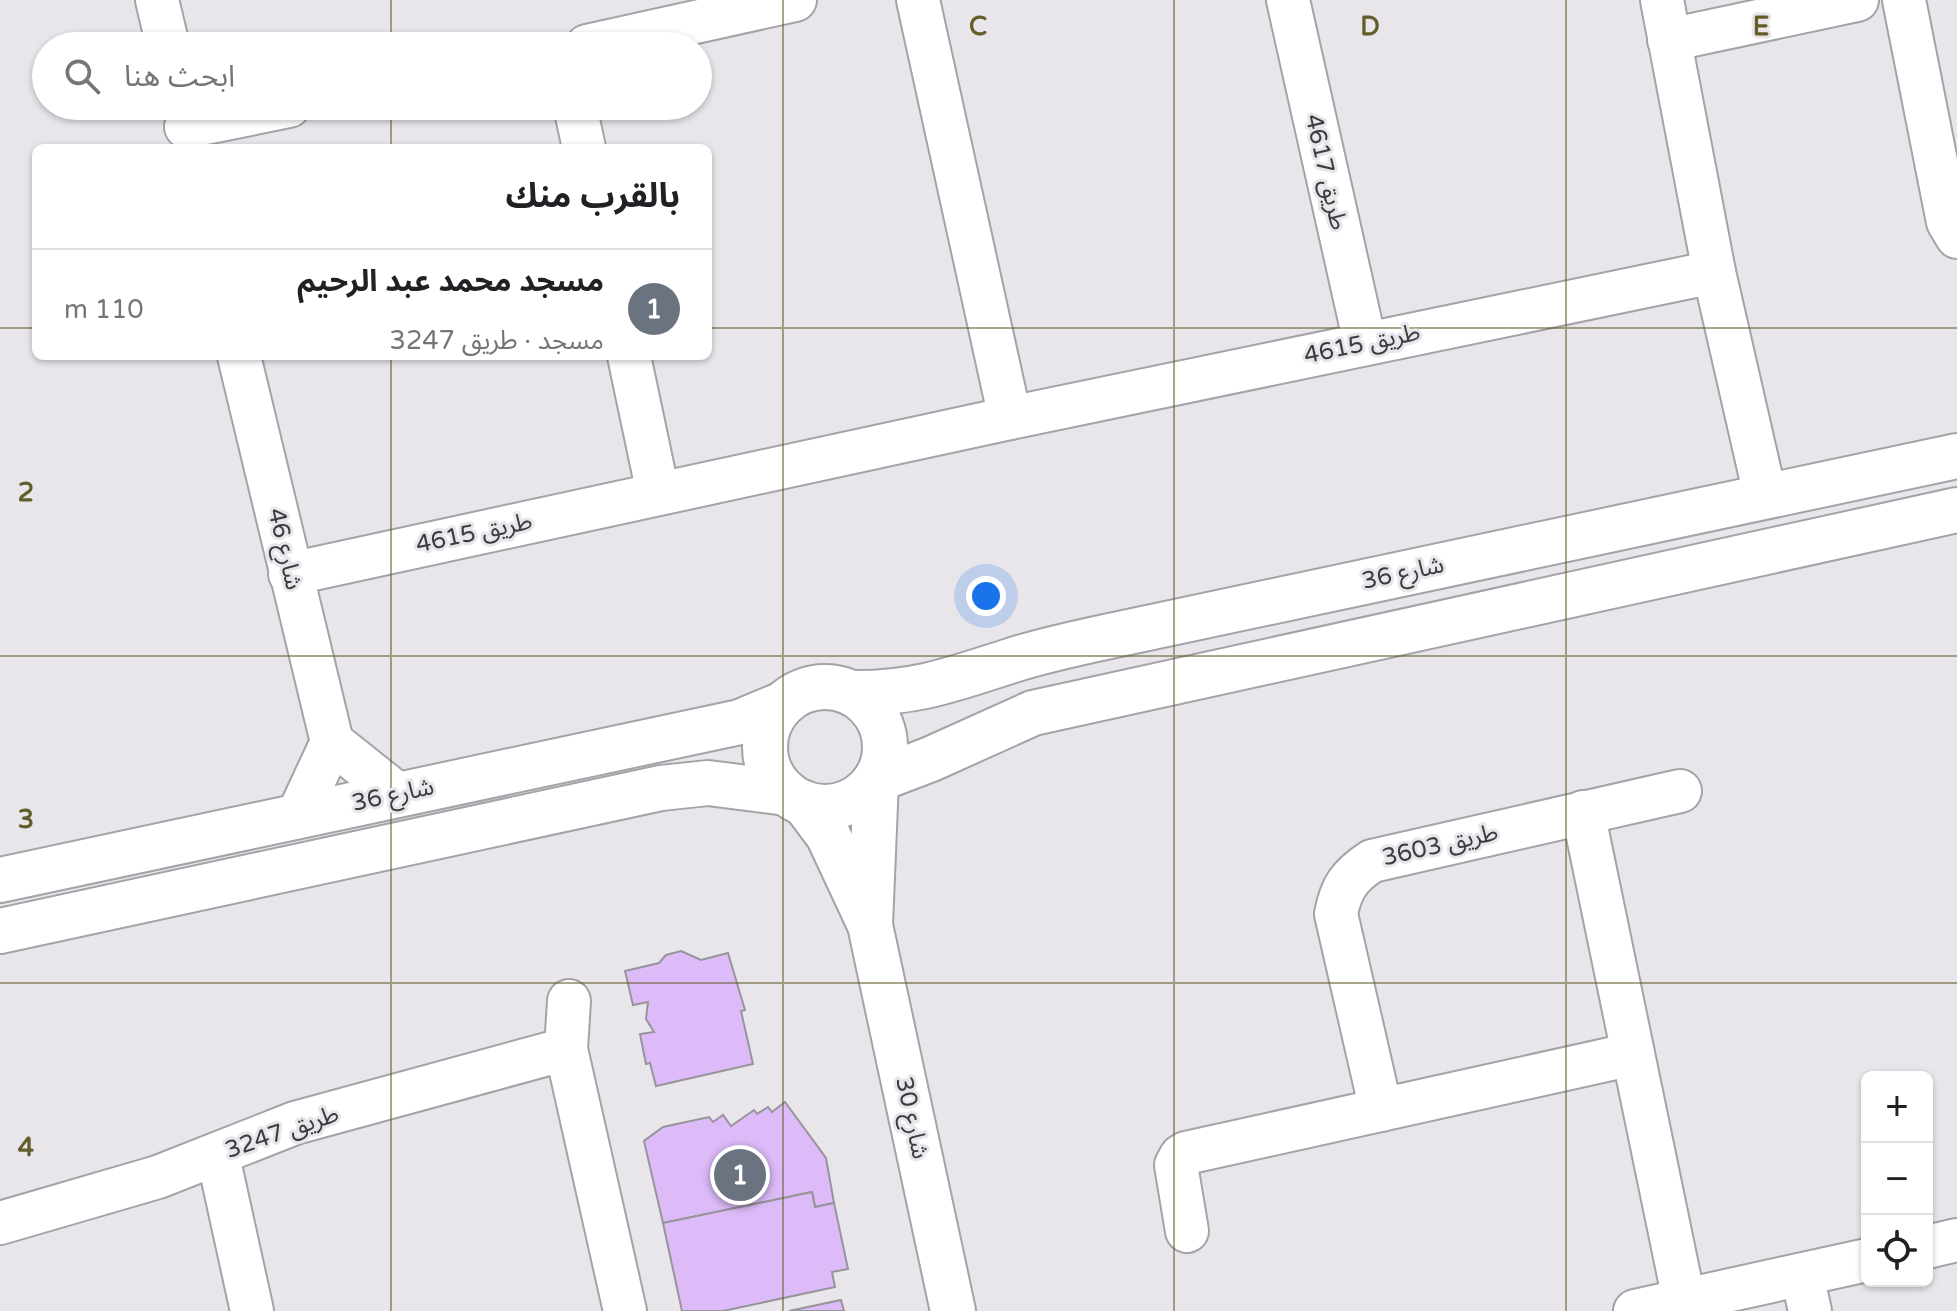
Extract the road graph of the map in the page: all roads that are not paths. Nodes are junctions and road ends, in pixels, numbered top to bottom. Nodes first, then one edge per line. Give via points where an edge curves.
1 (157, 0) edge
2 (795, 0) edge
3 (918, 0) edge
4 (1288, 0) edge
5 (1857, 0) edge
6 (1904, 0) edge
7 (1665, 20) edge
8 (165, 32) edge
9 (650, 32) edge
10 (220, 120) edge
11 (578, 120) edge
12 (186, 127) edge
13 (583, 144) edge
14 (1957, 237) edge
15 (1714, 272) junction
16 (1365, 343) junction
17 (240, 360) edge
18 (630, 360) edge
19 (1010, 418) junction
20 (1957, 456) edge
21 (658, 493) junction
22 (1765, 495) junction
23 (1957, 510) edge
24 (290, 574) junction
25 (851, 693) junction
26 (783, 704) junction
27 (332, 742) junction
28 (876, 780) junction
29 (1680, 791) dead end
30 (396, 793) junction
31 (795, 798) junction
32 (1583, 812) junction
33 (298, 815) junction
34 (0, 880) edge
35 (870, 925) junction
36 (0, 931) edge
37 (569, 1001) dead end
38 (566, 1049) junction
39 (1633, 1054) junction
40 (1381, 1110) junction
41 (220, 1153) junction
42 (0, 1223) edge
43 (1187, 1231) dead end
44 (1957, 1240) edge
45 (1933, 1246) edge
46 (1861, 1263) edge
47 (1806, 1293) edge
48 (1684, 1300) junction
49 (252, 1311) edge
50 (625, 1311) edge
51 (953, 1311) edge
52 (1635, 1311) edge

1 - 8 street
2 - 9 street
3 - 19 street
4 - 16 street, طريق 4617
5 - 7 street
6 - 14 street via 1948,222
7 - 15 street
10 - 12 street
11 - 13 street
15 - 16 street, طريق 4615
15 - 22 street
16 - 19 street, طريق 4615
17 - 24 street, شارع 46
18 - 21 street
19 - 21 street, طريق 4615
20 - 22 street, شارع 36
21 - 24 street, طريق 4615
22 - 25 street, شارع 36 via 1062,647 939,685
23 - 28 street via 1033,713
24 - 27 street, شارع 46
25 - 26 street via 816,689
25 - 28 street via 877,716 883,731 885,756
26 - 30 street, شارع 36 via 740,722
26 - 31 street via 768,729 766,757 770,771
27 - 30 street
27 - 33 street
28 - 31 street via 844,804 823,807
28 - 35 street, شارع 30
29 - 32 street, طريق 3603
30 - 33 street, شارع 36
31 - 35 street, شارع 30 via 828,835
31 - 36 street, شارع 36 via 708,783 661,788
32 - 39 street
32 - 40 street, طريق 3603 via 1372,861 1352,874 1340,892 1336,914
33 - 34 street, شارع 36
35 - 51 street, شارع 30
37 - 38 street
38 - 41 street, طريق 3247 via 295,1123
38 - 50 street
39 - 40 street
39 - 48 street
40 - 43 street via 1181,1156 1176,1165
41 - 42 street, طريق 3247 via 158,1177
41 - 49 street
44 - 45 street
46 - 47 street
47 - 48 street
48 - 52 street

